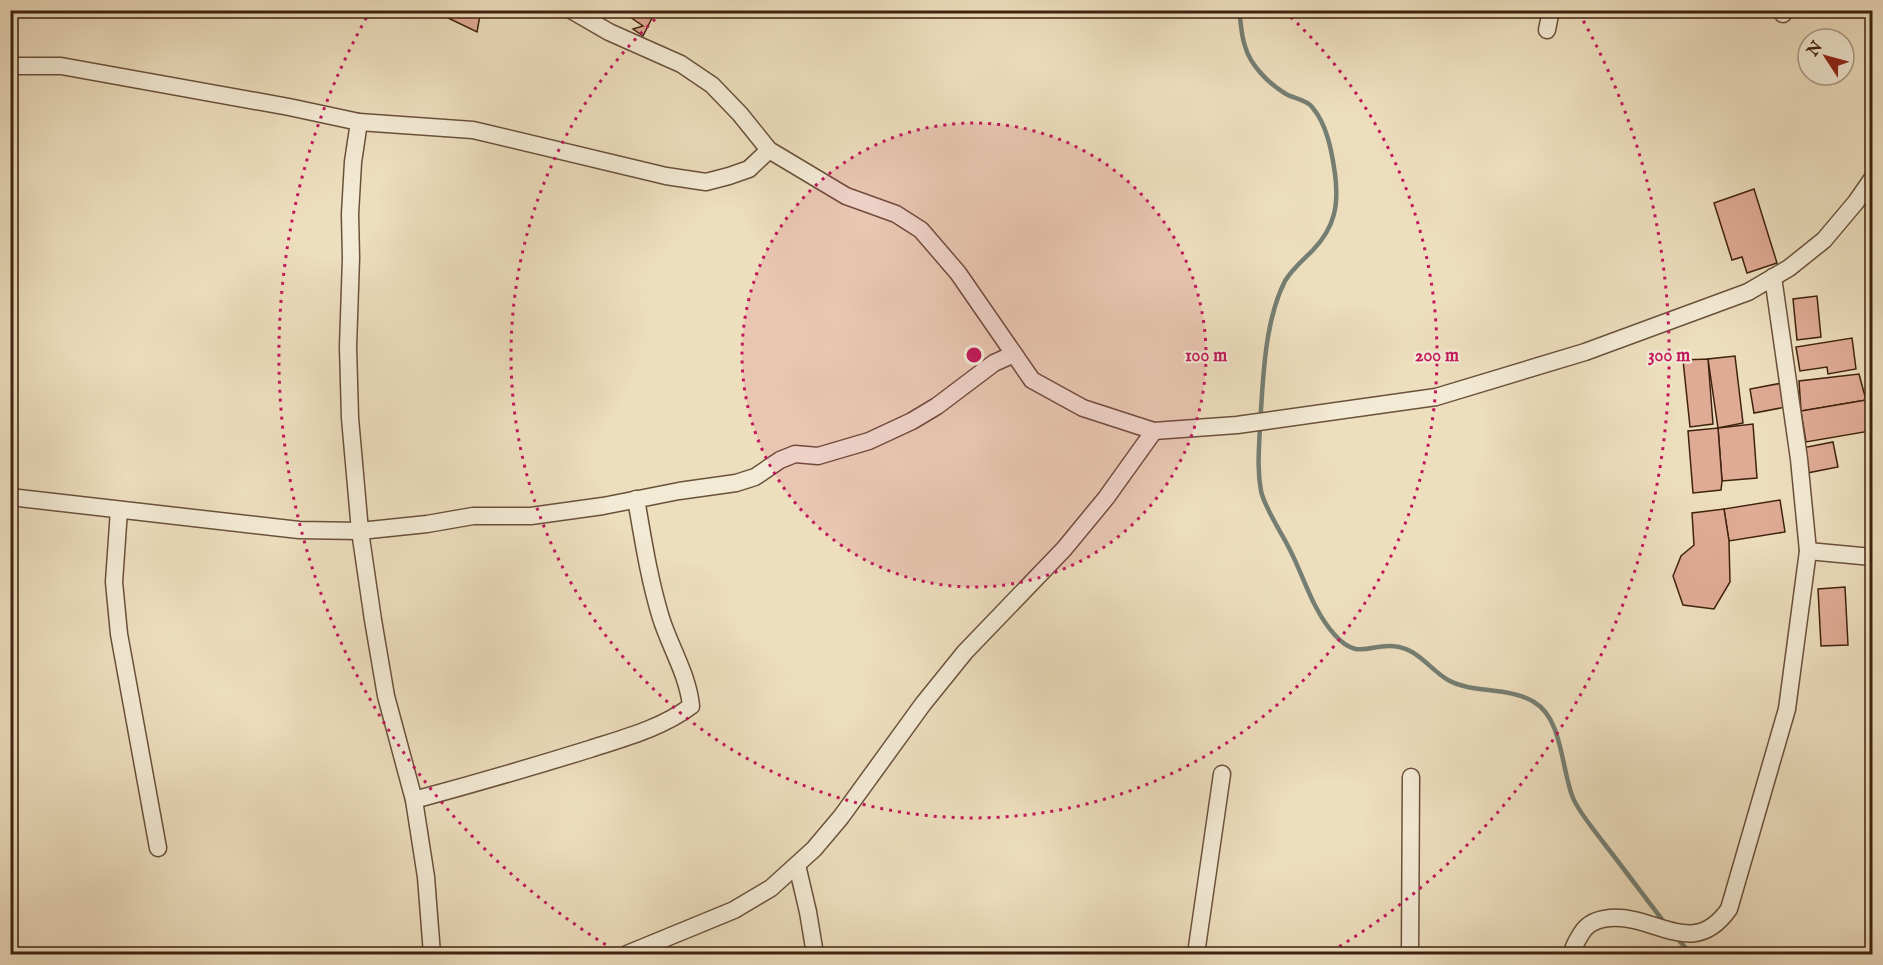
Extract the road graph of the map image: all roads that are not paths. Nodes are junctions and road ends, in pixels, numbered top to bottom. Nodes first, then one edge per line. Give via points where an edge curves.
1 (571, 10) edge
2 (1551, 10) edge
3 (1547, 30) dead end
4 (10, 66) edge
5 (359, 122) junction
6 (769, 150) junction
7 (1872, 179) edge
8 (1773, 277) junction
9 (1014, 354) junction
10 (1154, 431) junction
11 (10, 497) edge
12 (636, 499) junction
13 (119, 510) junction
14 (360, 531) junction
15 (1808, 551) junction
16 (1872, 557) edge
17 (1222, 774) dead end
18 (1411, 777) dead end
19 (414, 800) junction
20 (158, 848) dead end
21 (797, 865) junction
22 (432, 954) edge
23 (627, 954) edge
24 (815, 954) edge
25 (1196, 954) edge
26 (1410, 954) edge
27 (1572, 954) edge

1 - 6 street via 609,32 681,64 704,80 740,114
2 - 3 street
4 - 5 street via 61,66
5 - 6 street via 473,130 706,182 748,169
5 - 14 street via 350,214 348,347
6 - 9 street via 846,196 896,214 921,230 958,273
7 - 8 street via 1824,240
8 - 10 street via 1749,292 1585,352 1436,397 1237,425
8 - 15 street
9 - 10 street via 1032,380 1083,408
9 - 12 street via 994,363 912,422 868,441 818,456 795,454 736,483
10 - 21 street via 1064,549 965,652 841,817
11 - 13 street
12 - 14 street via 531,516 473,516
12 - 19 street via 661,619 691,706 676,717 619,740
13 - 14 street via 299,530
13 - 20 street via 114,582 118,623
14 - 19 street via 386,696
15 - 16 street
15 - 27 street via 1787,709 1729,909 1719,922 1699,932 1672,933 1632,919 1595,919 1584,928
17 - 25 street
18 - 26 street
19 - 22 street
21 - 23 street via 771,888 734,909
21 - 24 street

